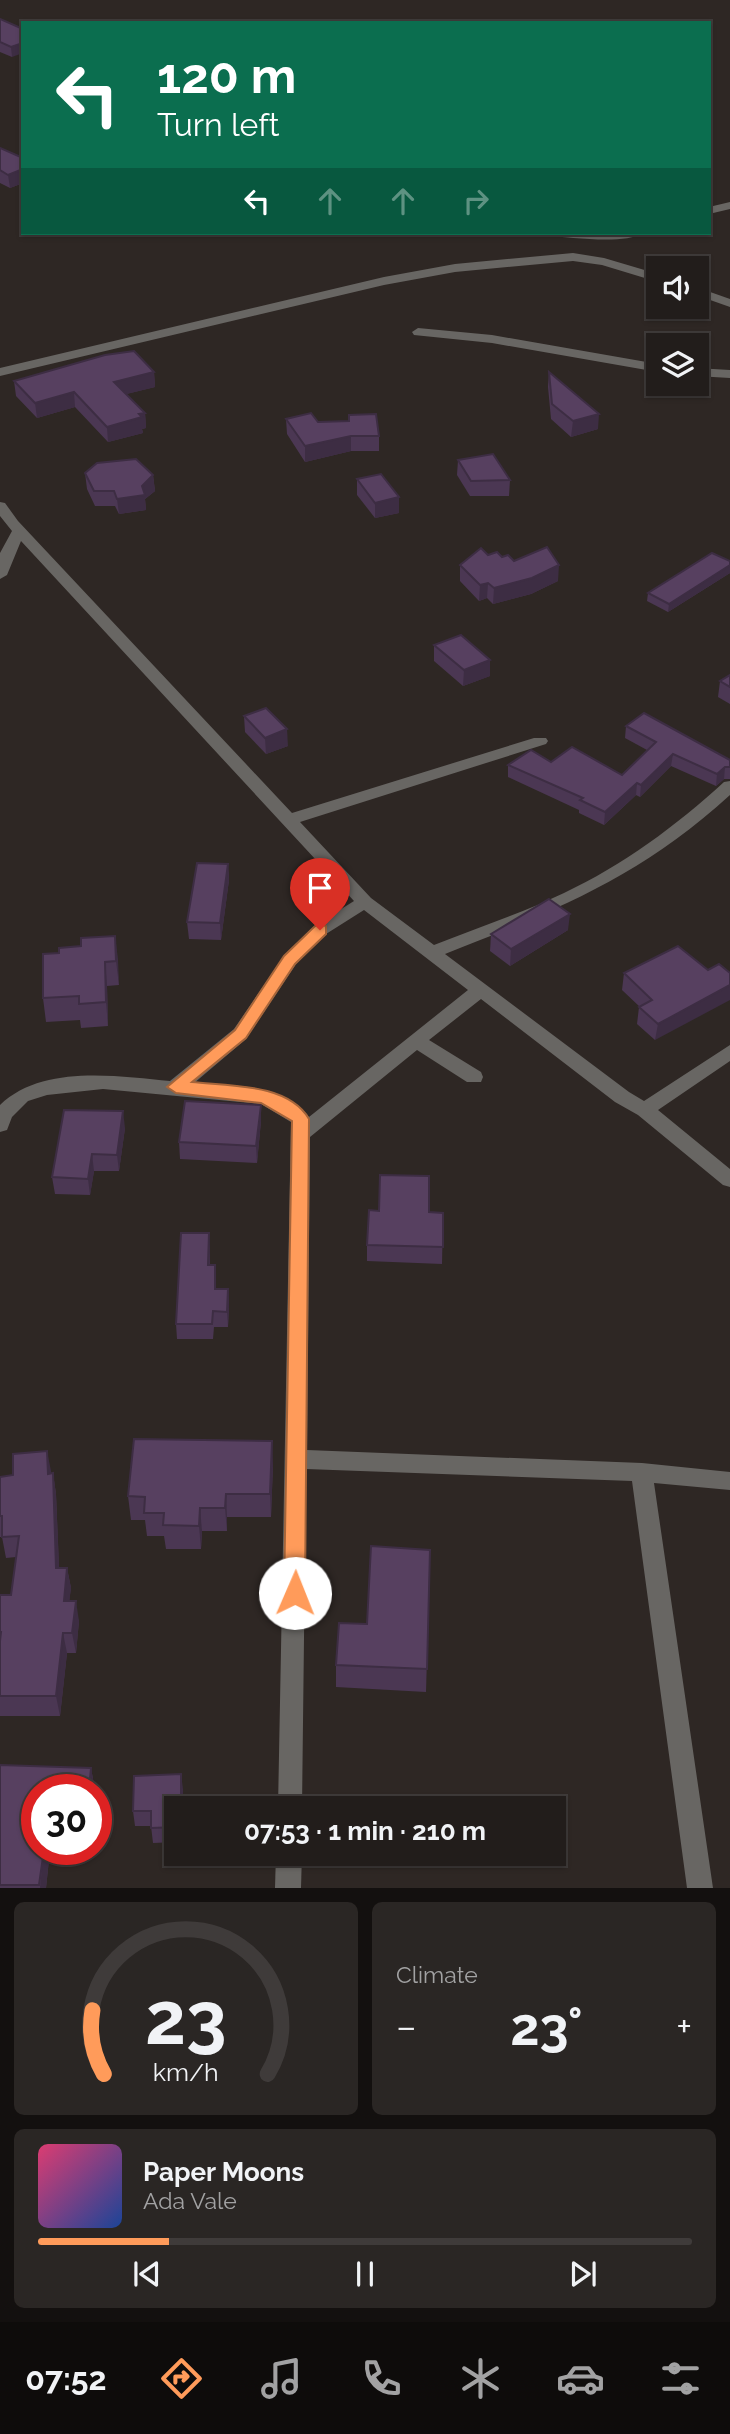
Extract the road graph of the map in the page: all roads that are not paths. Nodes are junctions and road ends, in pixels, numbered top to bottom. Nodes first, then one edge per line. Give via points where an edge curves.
1 (730, 205) edge
2 (711, 210) edge
3 (646, 274) edge
4 (709, 296) edge
5 (730, 303) edge
6 (418, 332) dead end
7 (646, 366) edge
8 (0, 372) edge
9 (709, 373) edge
10 (730, 374) edge
11 (0, 506) edge
12 (20, 530) junction
13 (0, 575) edge
14 (540, 741) dead end
15 (730, 786) edge
16 (287, 820) junction
17 (365, 902) junction
18 (433, 952) junction
19 (481, 989) junction
20 (416, 1041) junction
21 (730, 1052) edge
22 (474, 1077) dead end
23 (176, 1087) junction
24 (645, 1110) junction
25 (0, 1125) edge
26 (301, 1134) junction
27 (730, 1180) edge
28 (298, 1459) junction
29 (642, 1472) junction
30 (730, 1480) edge
31 (290, 1796) edge
32 (289, 1866) edge
33 (288, 1888) edge
34 (700, 1888) edge

1 - 2 street
3 - 8 street via 573,257 455,268
4 - 5 street
6 - 7 street via 516,343
9 - 10 street
11 - 12 street
12 - 13 street
12 - 16 street
14 - 16 street
15 - 18 street via 683,825 585,888
16 - 17 street
17 - 18 street
17 - 23 street via 320,930 290,960 240,1034
18 - 19 street
19 - 20 street
19 - 24 street
20 - 22 street
20 - 26 street
21 - 24 street
23 - 25 street via 103,1082 46,1088 21,1096 3,1114
23 - 26 street via 264,1097 300,1119
24 - 27 street
26 - 28 street
28 - 29 street
28 - 31 street
29 - 30 street
29 - 34 street
32 - 33 street

